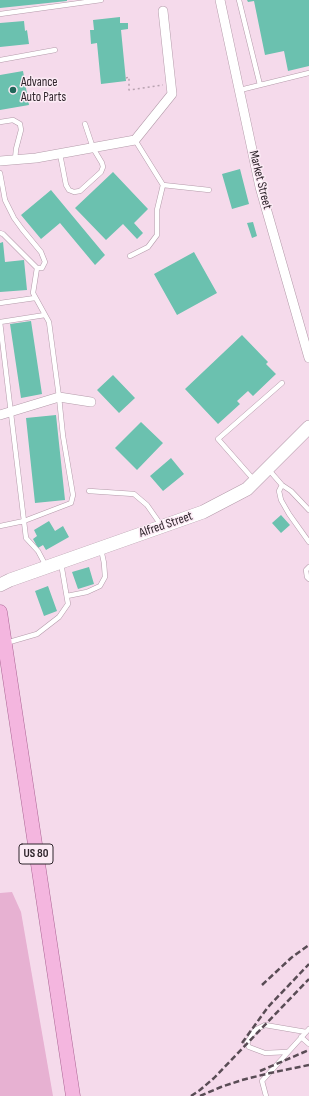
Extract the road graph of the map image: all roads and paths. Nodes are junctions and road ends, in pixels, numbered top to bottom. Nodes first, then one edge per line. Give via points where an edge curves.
1 (101, 0) edge
2 (220, 0) edge
3 (239, 0) edge
4 (163, 11) dead end
5 (0, 14) edge
6 (55, 50) dead end
7 (0, 60) edge
8 (309, 73) edge
9 (126, 78) dead end
10 (171, 84) junction
11 (260, 85) junction
12 (240, 90) junction
13 (0, 122) edge
14 (85, 124) dead end
15 (135, 140) junction
16 (93, 148) junction
17 (60, 154) junction
18 (14, 160) junction
19 (0, 161) edge
20 (0, 173) edge
21 (163, 185) junction
22 (209, 190) dead end
23 (0, 233) edge
24 (130, 256) dead end
25 (37, 268) junction
26 (35, 298) junction
27 (0, 303) edge
28 (45, 315) junction
29 (0, 322) edge
30 (309, 358) edge
31 (282, 383) dead end
32 (59, 397) junction
33 (91, 402) dead end
34 (11, 412) junction
35 (0, 415) edge
36 (309, 427) edge
37 (268, 469) junction
38 (255, 481) junction
39 (282, 484) junction
40 (89, 491) dead end
41 (309, 510) edge
42 (24, 521) junction
43 (0, 526) edge
44 (162, 527) junction
45 (309, 542) edge
46 (101, 548) junction
47 (61, 562) junction
48 (309, 566) edge
49 (46, 567) junction
50 (309, 579) edge
51 (0, 585) edge
52 (66, 596) junction
53 (0, 612) edge
54 (1, 625) edge
55 (5, 643) junction
56 (307, 1031) edge
57 (301, 1038) junction
58 (309, 1044) edge
59 (287, 1052) junction
60 (73, 1096) edge
61 (266, 1096) edge

1 - 5 lane
2 - 12 street, Market Street
3 - 11 lane
4 - 10 street
6 - 7 lane
8 - 11 lane
9 - 10 path via 129,77 129,90
10 - 15 street via 172,94
11 - 12 lane
12 - 30 street, Market Street via 260,187
13 - 18 lane via 13,120 20,124
14 - 16 lane
15 - 16 street
15 - 21 lane
16 - 17 street
16 - 17 lane via 103,167 101,172 80,191 69,190 66,185
17 - 18 street
18 - 19 street
20 - 25 lane via 5,200 14,218 41,252 45,262 42,268
21 - 22 lane
21 - 24 lane via 157,210 157,235 148,247
23 - 25 lane
25 - 26 lane via 33,293
26 - 27 lane
26 - 28 lane
28 - 29 lane
28 - 32 lane via 49,322
29 - 34 lane
31 - 38 lane via 218,439
32 - 33 street
32 - 34 street
32 - 42 lane via 73,495 71,503
34 - 35 street
34 - 42 lane
36 - 37 main road, Alfred Street
37 - 38 main road, Alfred Street
37 - 39 lane
38 - 44 main road, Alfred Street via 247,489 203,512
39 - 41 lane
39 - 45 lane via 279,491 281,500
40 - 44 lane via 134,494 147,505
42 - 43 lane
42 - 49 lane via 26,538 38,551
44 - 46 main road, Alfred Street
46 - 47 main road, Alfred Street
46 - 52 lane via 105,577 100,586 87,592
47 - 49 main road, Alfred Street
47 - 52 lane
48 - 50 lane via 306,570
49 - 51 main road, Alfred Street
52 - 55 lane via 68,604 59,617 37,634
53 - 54 main road, US 80
54 - 55 main road, US 80
55 - 60 main road, US 80
56 - 57 lane
56 - 59 lane via 265,1025 255,1030 247,1044 266,1054
57 - 58 lane
57 - 59 lane
59 - 61 lane via 262,1081

